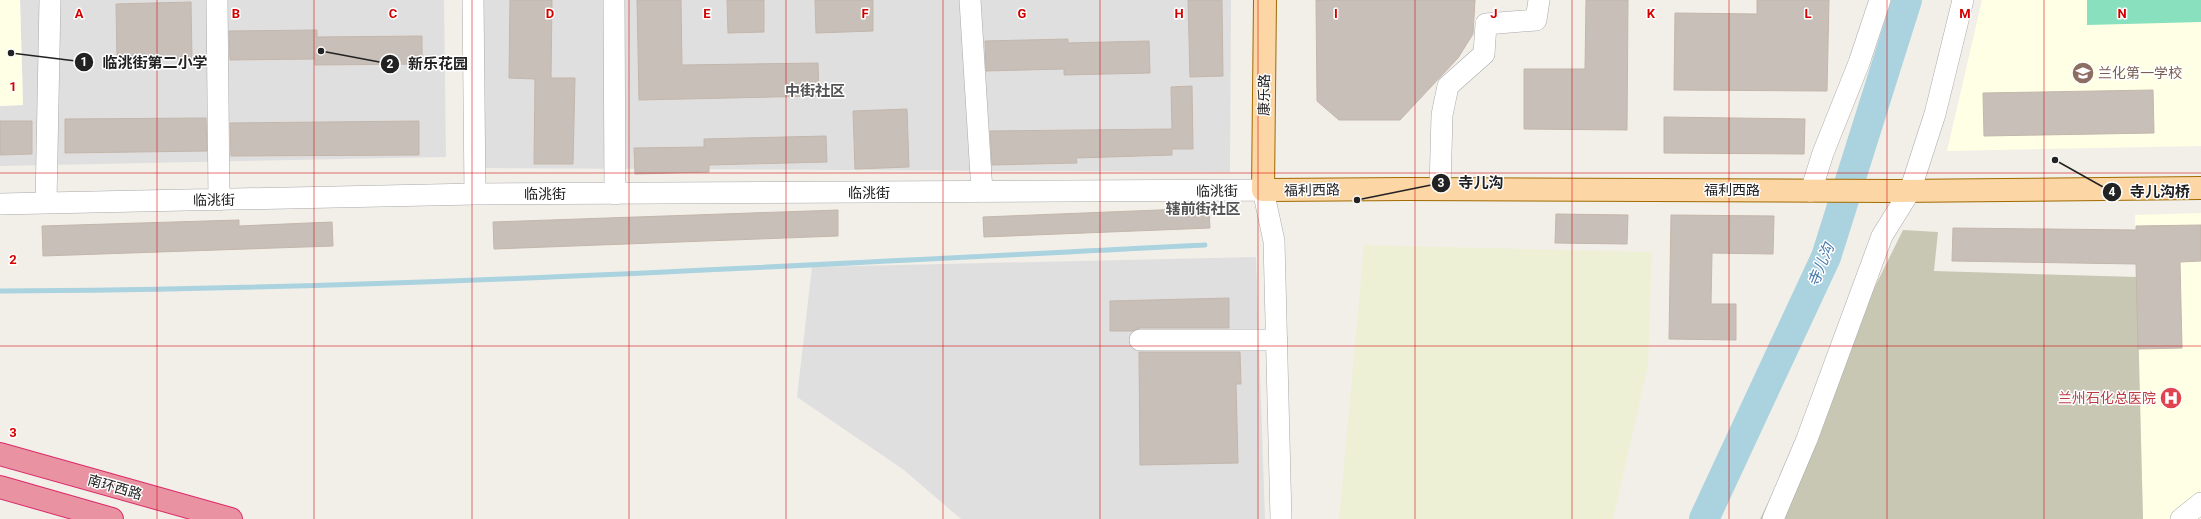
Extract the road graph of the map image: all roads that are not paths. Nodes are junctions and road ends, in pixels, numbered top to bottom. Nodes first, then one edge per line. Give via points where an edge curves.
1 (50, 0) edge
2 (217, 0) edge
3 (473, 0) edge
4 (614, 0) edge
5 (970, 0) edge
6 (1265, 0) edge
7 (1539, 0) edge
8 (1880, 0) edge
9 (1963, 0) edge
10 (2201, 188) edge
11 (1440, 189) junction
12 (1263, 190) junction
13 (1816, 191) junction
14 (1903, 191) junction
15 (982, 192) junction
16 (475, 194) junction
17 (615, 194) junction
18 (219, 200) junction
19 (46, 203) junction
20 (0, 204) edge
21 (1140, 340) dead end
22 (1277, 340) junction
23 (0, 454) edge
24 (0, 487) edge
25 (2201, 503) edge
26 (226, 518) edge
27 (112, 519) edge
28 (1281, 519) edge
29 (1773, 519) edge
30 (2181, 519) edge

1 - 19 street
2 - 18 street
3 - 16 street
4 - 17 street
5 - 15 street
6 - 12 main road, 康乐路
7 - 11 street via 1536,20 1486,24 1484,54 1448,86 1442,115
8 - 13 street via 1859,63 1823,153
9 - 14 street via 1935,114
10 - 14 main road, 福利西路
11 - 12 main road, 福利西路
11 - 13 main road, 福利西路
12 - 15 street, 临洮街
12 - 22 street via 1274,241
13 - 14 main road, 福利西路
14 - 29 street via 1882,236 1807,440
15 - 17 street, 临洮街
16 - 17 street, 临洮街
16 - 18 street, 临洮街
18 - 19 street, 临洮街
19 - 20 street, 临洮街
21 - 22 street
22 - 28 street
23 - 26 highway, 南环西路
24 - 27 highway
25 - 30 street

